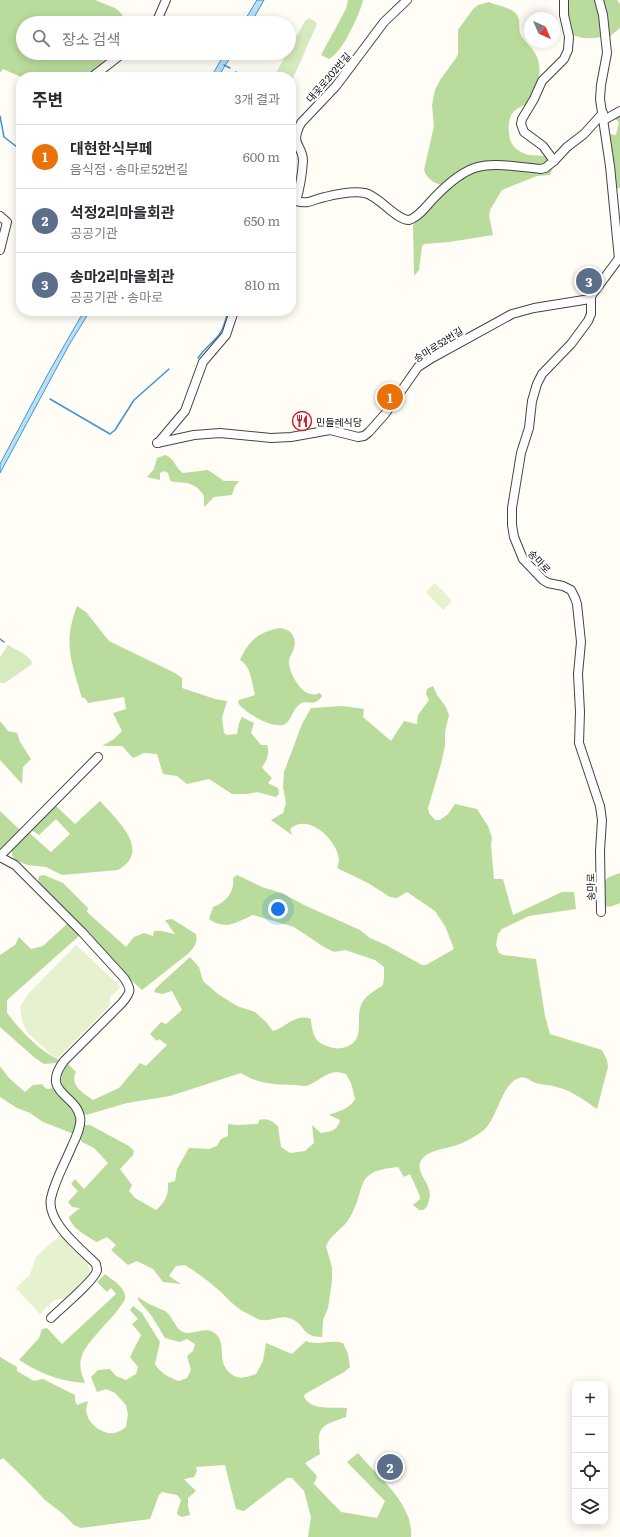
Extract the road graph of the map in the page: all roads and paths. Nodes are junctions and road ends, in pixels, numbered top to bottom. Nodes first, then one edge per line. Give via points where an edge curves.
1 (166, 0) edge
2 (407, 0) edge
3 (564, 0) edge
4 (599, 0) edge
5 (159, 16) edge
6 (114, 60) edge
7 (98, 72) edge
8 (620, 111) edge
9 (604, 116) junction
10 (296, 135) edge
11 (296, 142) edge
12 (554, 161) junction
13 (296, 198) edge
14 (296, 202) edge
15 (0, 216) edge
16 (0, 250) edge
17 (620, 258) edge
18 (590, 300) junction
19 (232, 316) edge
20 (98, 757) dead end
21 (0, 857) edge
22 (601, 912) dead end
23 (51, 1318) dead end

1 - 5 street
2 - 10 street, 대곶로202번길 via 384,22 336,86 301,123
3 - 12 street via 564,15 569,37 568,50 564,59 542,81 521,124 524,132 543,146
4 - 9 street via 607,53 600,93
6 - 7 street
8 - 9 street
9 - 12 street
9 - 17 street
11 - 13 street, 대곶로202번길 via 303,160
12 - 14 street, 대곶로202번길 via 541,169 499,165 472,168 447,184 412,219 405,220 372,196 362,193 324,197 309,203
15 - 16 street via 7,222
17 - 18 street, 송마로
18 - 19 street, 송마로52번길 via 534,308 512,314 422,364 385,414 364,436 358,437 330,430 271,438 220,433 194,435 157,443 186,411 203,362 226,335
18 - 22 street, 송마로 via 591,314 588,321 571,344 542,374 537,384 529,428 521,453 512,508 512,525 517,546 527,564 548,583 571,590 577,604 581,646 578,674 579,743 600,806 602,820
20 - 21 street
21 - 23 street via 14,866 77,927 130,986 129,993 122,1003 57,1070 58,1089 78,1110 81,1118 51,1198 51,1205 54,1218 96,1264 97,1270

